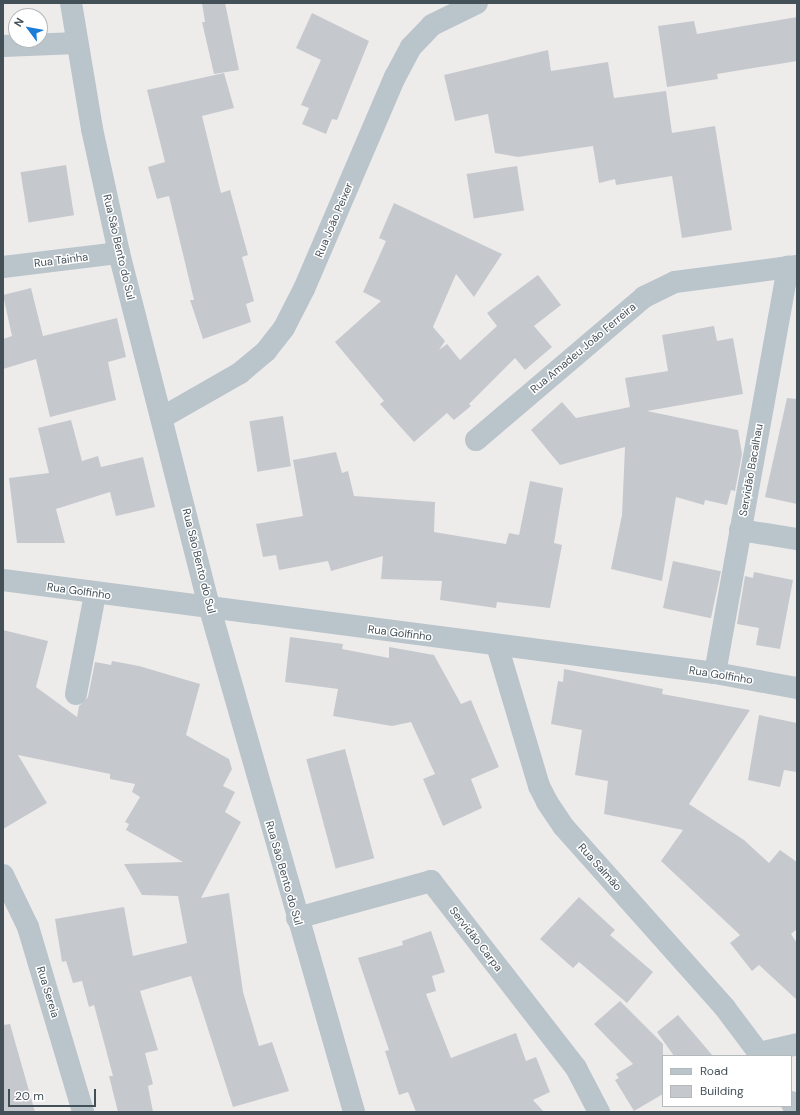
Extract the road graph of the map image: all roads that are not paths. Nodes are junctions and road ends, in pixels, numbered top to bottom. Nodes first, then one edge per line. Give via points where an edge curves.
1 (71, 3) edge
2 (477, 3) edge
3 (77, 43) junction
4 (3, 46) edge
5 (118, 252) junction
6 (3, 267) edge
7 (793, 267) edge
8 (163, 417) junction
9 (476, 440) dead end
10 (740, 530) junction
11 (797, 538) edge
12 (3, 580) edge
13 (95, 594) junction
14 (210, 609) junction
15 (497, 645) junction
16 (715, 673) junction
17 (797, 688) edge
18 (76, 694) dead end
19 (3, 875) edge
20 (297, 918) junction
21 (797, 1044) edge
22 (760, 1055) edge
23 (83, 1112) edge
24 (354, 1112) edge
25 (599, 1112) edge

1 - 3 street, Rua São Bento do Sul
2 - 8 street, Rua João Peixer via 432,25 411,47 395,77 304,289 284,328 266,351 240,373
3 - 4 street
3 - 5 street, Rua São Bento do Sul
5 - 6 street, Rua Tainha
5 - 8 street, Rua São Bento do Sul
7 - 9 street, Rua Amadeu João Ferreira via 675,282 644,297
7 - 10 street, Servidão Bacalhau
8 - 14 street, Rua São Bento do Sul
10 - 11 street
10 - 16 street, Servidão Bacalhau
12 - 13 street, Rua Golfinho
13 - 14 street, Rua Golfinho
13 - 18 street
14 - 15 street, Rua Golfinho
14 - 20 street, Rua São Bento do Sul
15 - 16 street, Rua Golfinho
15 - 22 street, Rua Salmão via 539,786 547,802 563,826 725,1008
16 - 17 street, Rua Golfinho
19 - 23 street, Rua Sereia via 28,927
20 - 24 street, Rua São Bento do Sul
20 - 25 street, Servidão Carpa via 431,881 576,1068
21 - 22 street

